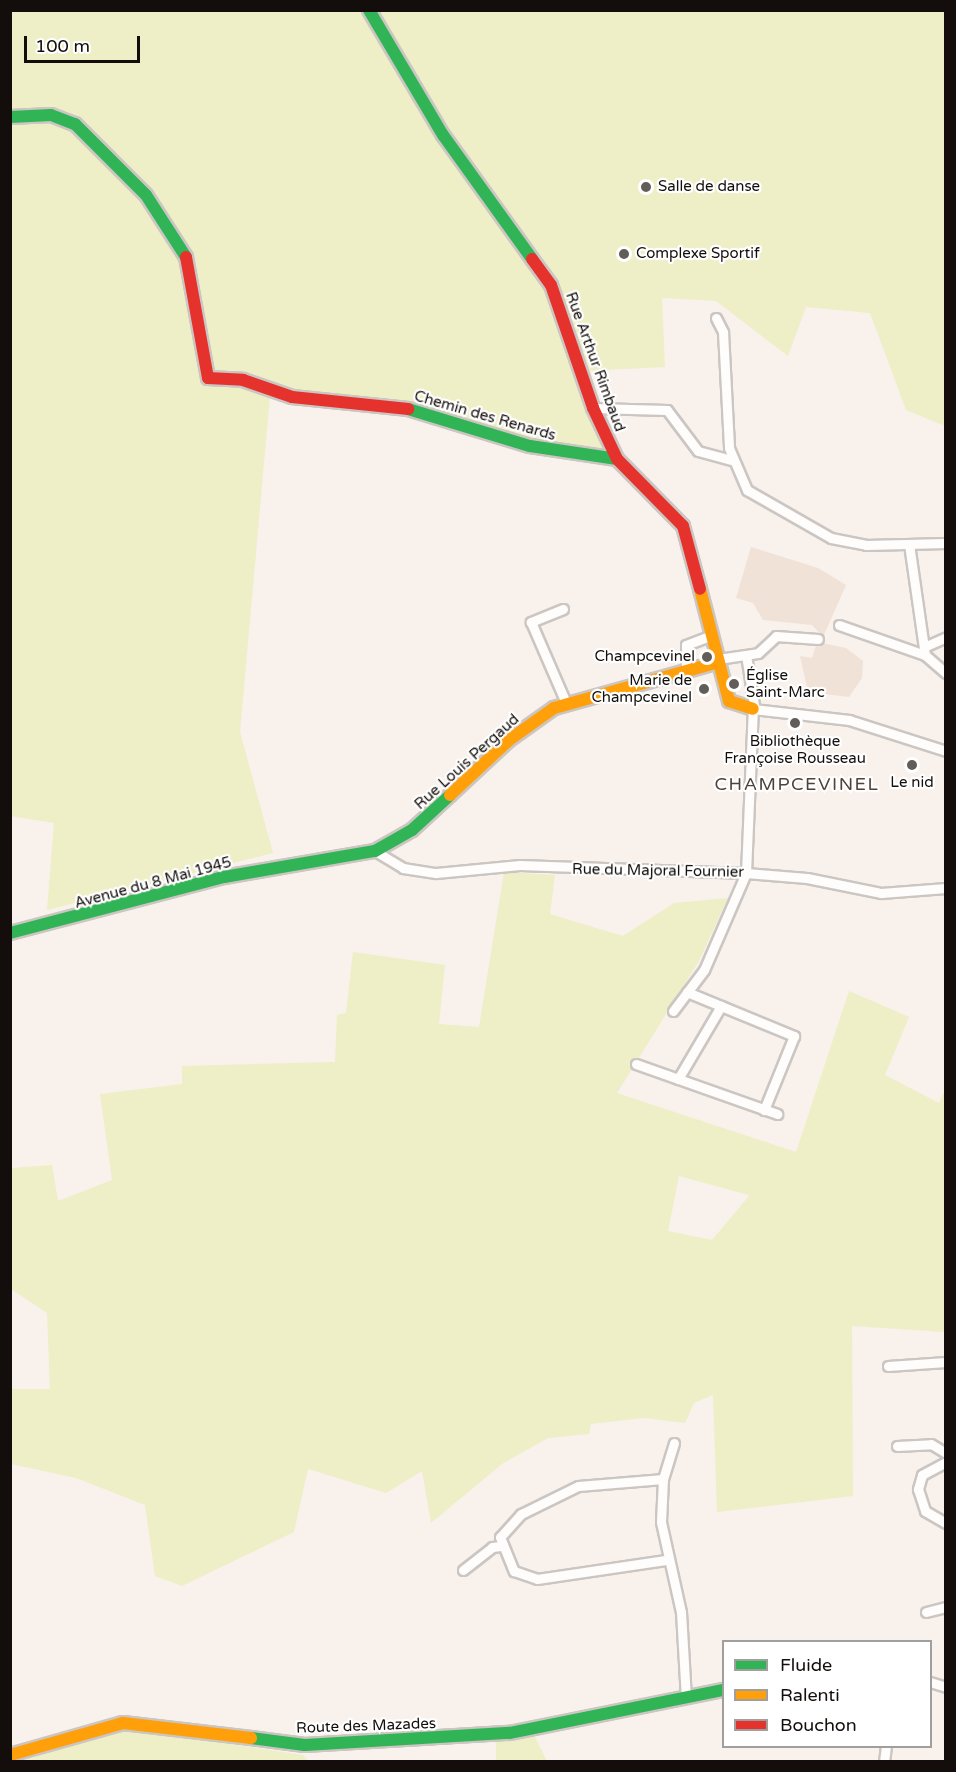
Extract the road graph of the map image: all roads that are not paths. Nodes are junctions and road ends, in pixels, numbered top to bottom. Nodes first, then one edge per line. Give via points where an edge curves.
1 (369, 10) edge
2 (10, 117) edge
3 (716, 318) dead end
4 (593, 408) junction
5 (618, 459) junction
6 (732, 460) junction
7 (945, 543) edge
8 (909, 544) junction
9 (563, 609) dead end
10 (839, 625) dead end
11 (712, 635) junction
12 (945, 638) edge
13 (818, 639) dead end
14 (925, 651) junction
15 (746, 655) junction
16 (718, 660) junction
17 (686, 670) junction
18 (945, 673) edge
19 (566, 703) junction
20 (749, 706) junction
21 (945, 750) edge
22 (375, 851) junction
23 (746, 873) junction
24 (945, 888) edge
25 (10, 933) edge
26 (687, 993) junction
27 (721, 1006) junction
28 (673, 1011) dead end
29 (636, 1064) dead end
30 (678, 1079) junction
31 (764, 1110) junction
32 (777, 1114) dead end
33 (945, 1362) edge
34 (888, 1366) dead end
35 (674, 1443) dead end
36 (897, 1446) dead end
37 (945, 1453) edge
38 (945, 1462) edge
39 (663, 1479) junction
40 (945, 1523) edge
41 (501, 1546) junction
42 (666, 1560) junction
43 (463, 1570) dead end
44 (945, 1606) edge
45 (926, 1612) dead end
46 (722, 1690) edge
47 (686, 1698) junction
48 (10, 1755) edge

1 - 4 street, Rue Arthur Rimbaud via 388,51 561,306
2 - 5 street, Chemin des Renards via 51,115 75,124 146,195 187,259 208,378 243,380 292,397 415,410 530,446
3 - 6 street via 723,332
4 - 5 street, Rue Arthur Rimbaud
4 - 6 street via 667,410 698,451
5 - 11 street, Rue Arthur Rimbaud via 683,526
6 - 8 street via 747,490 813,531 866,544
7 - 8 street
8 - 14 street
9 - 19 street via 531,622
10 - 14 street
11 - 16 street, Rue Arthur Rimbaud
11 - 17 street via 686,645
12 - 14 street
13 - 15 street via 776,636 759,653
14 - 18 street
15 - 16 street
15 - 20 street
16 - 17 street, Rue Louis Pergaud
16 - 20 street, Rue Arthur Rimbaud via 729,701
17 - 19 street, Rue Louis Pergaud
19 - 22 street, Rue Louis Pergaud via 509,740 422,822
20 - 21 street via 849,720
20 - 23 street
22 - 23 street, Rue du Majoral Fournier via 403,868 436,873 520,865
22 - 25 street, Avenue du 8 Mai 1945 via 224,877
23 - 24 street, Rue du Majoral Fournier via 827,881 881,893
23 - 26 street via 704,970
26 - 27 street
26 - 28 street
27 - 30 street
27 - 31 street via 794,1036
29 - 30 street
30 - 31 street
31 - 32 street
33 - 34 street
35 - 39 street
36 - 37 street via 931,1444
38 - 40 street via 922,1475 918,1489 925,1511
39 - 41 street via 578,1486 521,1514 505,1528
39 - 42 street
41 - 42 street via 514,1571 537,1579
41 - 43 street via 492,1547
42 - 47 street via 681,1612
44 - 45 street
46 - 47 street, Route des Mazades
47 - 48 street, Route des Mazades via 510,1733 344,1745 274,1743 123,1723

